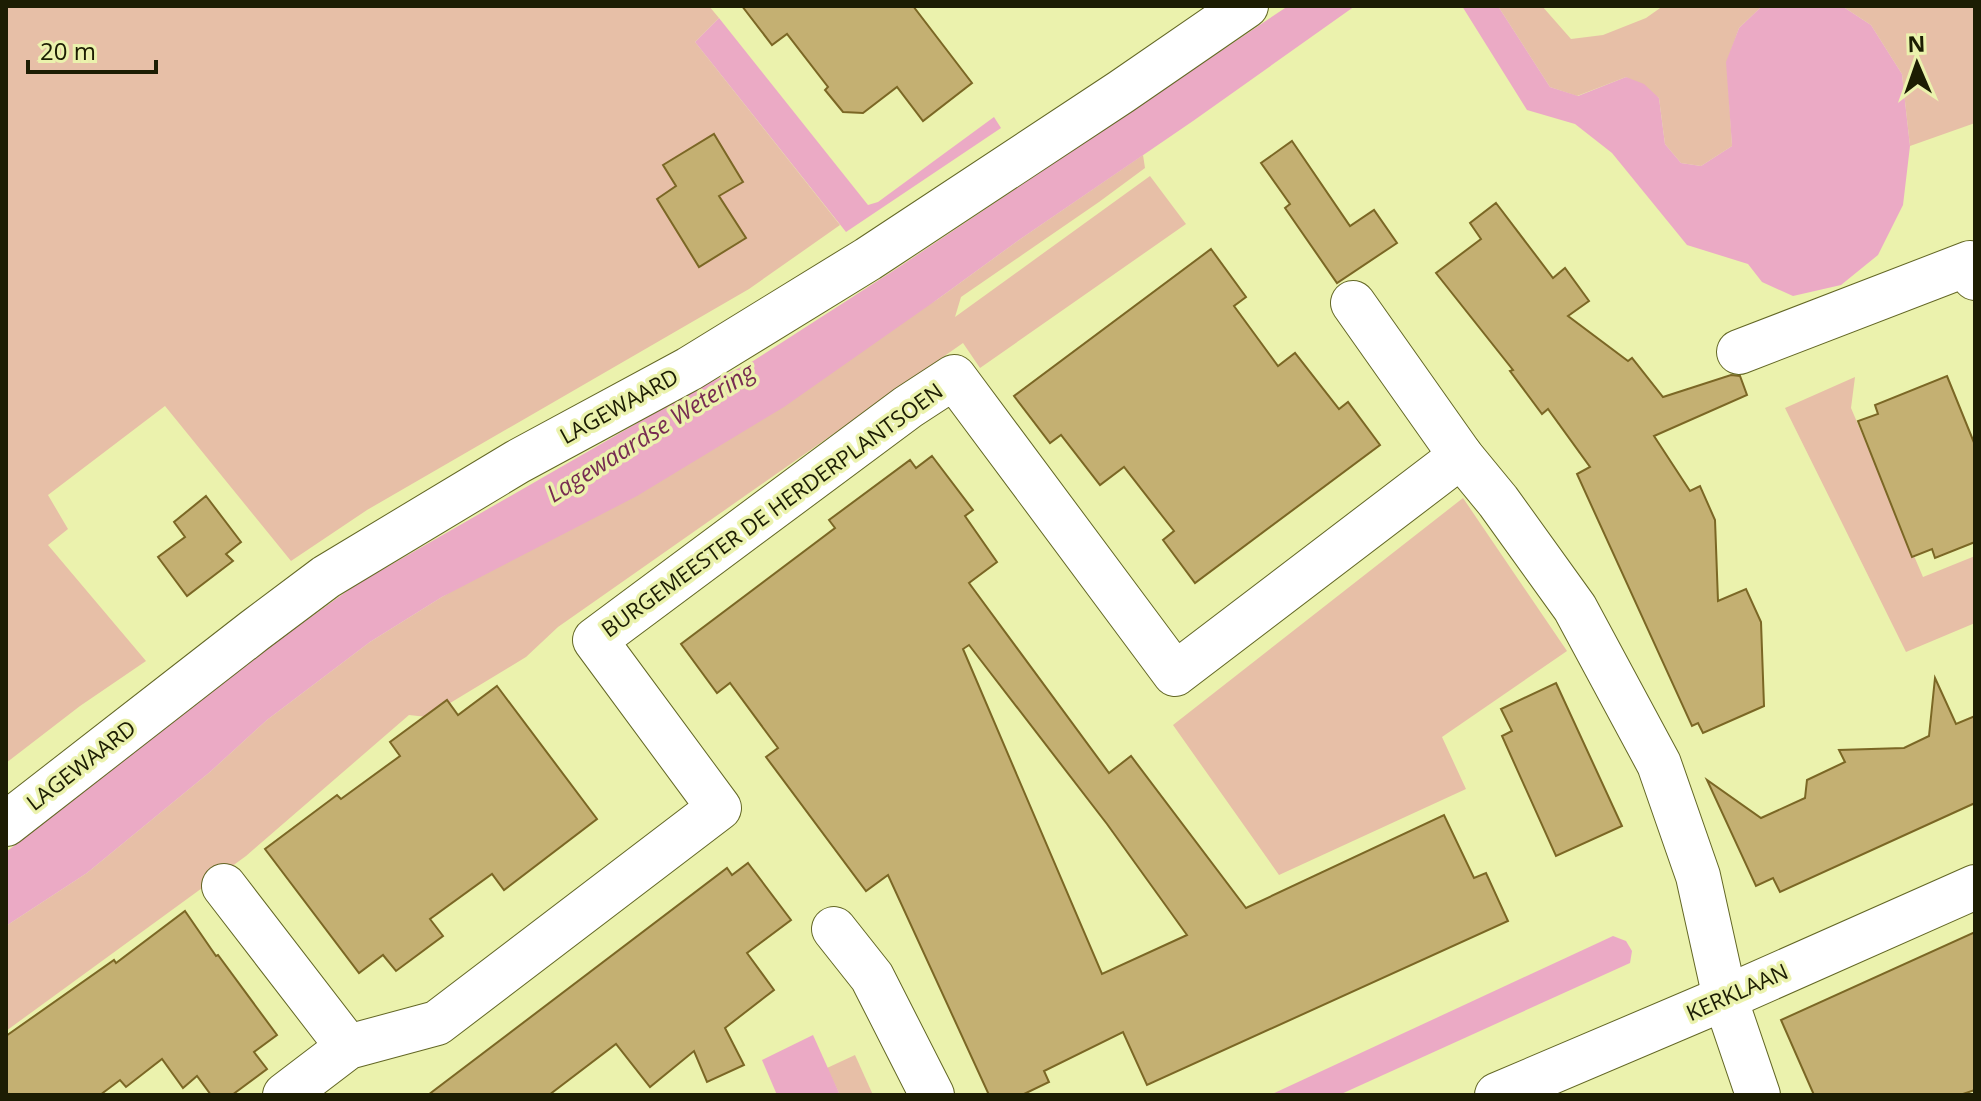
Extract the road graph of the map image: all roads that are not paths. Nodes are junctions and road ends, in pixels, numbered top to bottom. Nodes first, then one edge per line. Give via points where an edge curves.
1 (1246, 6) edge
2 (1975, 278) edge
3 (1353, 303) dead end
4 (1739, 352) dead end
5 (1461, 456) junction
6 (6, 824) edge
7 (224, 886) dead end
8 (1975, 887) edge
9 (834, 929) dead end
10 (1725, 998) junction
11 (348, 1047) junction
12 (285, 1095) edge
13 (932, 1095) edge
14 (1497, 1095) edge
15 (1758, 1095) edge

1 - 6 street, LAGEWAARD via 868,259 689,369 517,462 326,577
2 - 4 street via 1970,263
3 - 5 street
5 - 10 street via 1575,608 1659,764 1698,876
5 - 11 street, BURGEMEESTER DE HERDERPLANTSOEN via 1175,674 954,377 595,640 719,808 437,1023
7 - 11 street
8 - 10 street, KERKLAAN
9 - 13 street via 872,977
10 - 14 street, KERKLAAN
10 - 15 street
11 - 12 street, BURGEMEESTER DE HERDERPLANTSOEN

